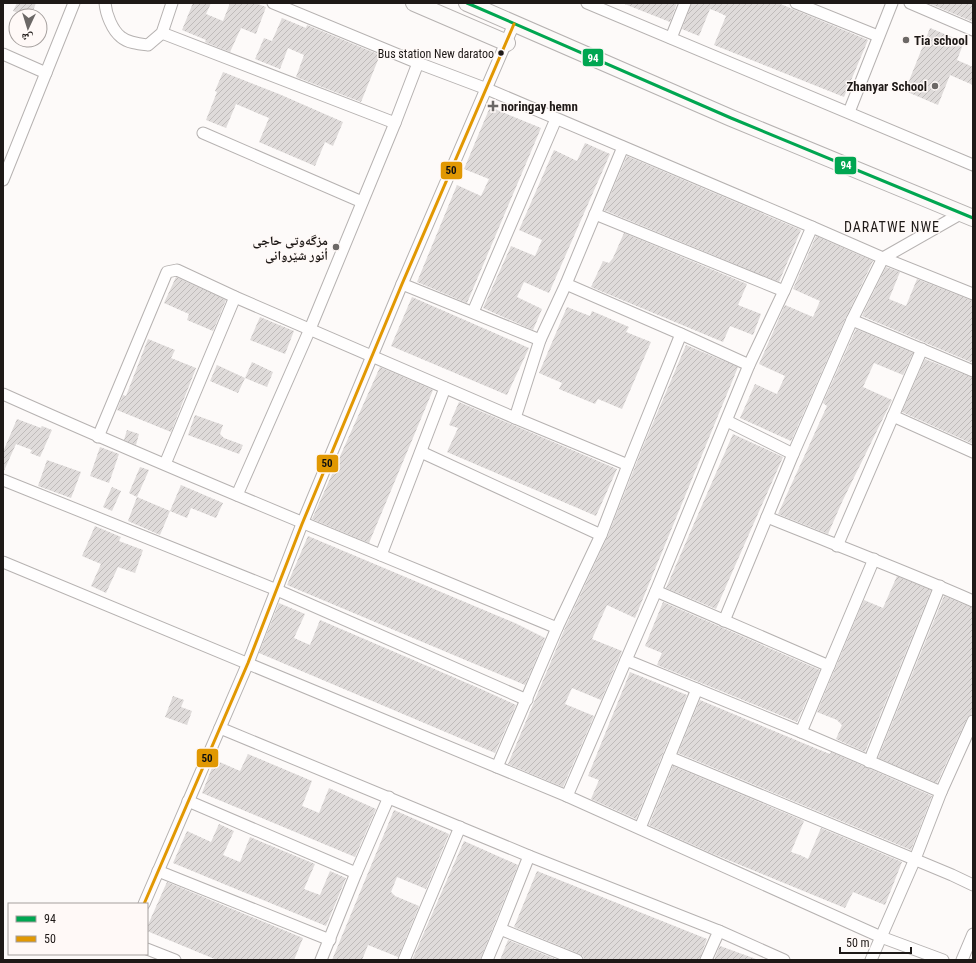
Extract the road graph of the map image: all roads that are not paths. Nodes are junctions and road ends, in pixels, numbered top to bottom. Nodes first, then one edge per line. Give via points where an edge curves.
1 (74, 3) edge
2 (105, 3) edge
3 (172, 3) edge
4 (273, 3) edge
5 (414, 3) edge
6 (467, 3) edge
7 (587, 3) edge
8 (686, 3) edge
9 (796, 3) edge
10 (892, 3) edge
11 (910, 3) edge
12 (604, 6) edge
13 (444, 9) edge
14 (458, 21) junction
15 (514, 24) junction
16 (973, 30) edge
17 (162, 33) junction
18 (878, 36) junction
19 (671, 38) junction
20 (506, 43) junction
21 (3, 54) edge
22 (418, 63) junction
23 (46, 73) junction
24 (487, 89) junction
25 (849, 112) junction
26 (556, 119) junction
27 (395, 123) junction
28 (203, 133) dead end
29 (623, 147) junction
30 (973, 164) edge
31 (3, 180) edge
32 (362, 202) junction
33 (595, 214) junction
34 (968, 215) edge
35 (812, 227) junction
36 (883, 258) junction
37 (402, 284) junction
38 (566, 284) junction
39 (784, 291) junction
40 (973, 294) edge
41 (235, 297) junction
42 (472, 312) junction
43 (852, 320) junction
44 (310, 329) junction
45 (681, 334) junction
46 (540, 340) junction
47 (922, 349) junction
48 (373, 356) junction
49 (749, 365) junction
50 (973, 371) edge
51 (445, 388) junction
52 (3, 394) edge
53 (893, 416) junction
54 (515, 418) junction
55 (727, 421) junction
56 (98, 436) junction
57 (421, 452) junction
58 (973, 452) edge
59 (793, 454) junction
60 (165, 464) junction
61 (628, 465) junction
62 (3, 480) edge
63 (237, 495) junction
64 (768, 517) junction
65 (302, 524) junction
66 (601, 535) junction
67 (837, 546) junction
68 (381, 555) junction
69 (874, 559) junction
70 (3, 562) edge
71 (940, 586) junction
72 (277, 590) junction
73 (656, 591) junction
74 (973, 601) edge
75 (724, 621) junction
76 (557, 628) junction
77 (626, 660) junction
78 (248, 663) junction
79 (829, 666) junction
80 (697, 689) junction
81 (527, 700) junction
82 (973, 721) edge
83 (220, 728) junction
84 (801, 732) junction
85 (669, 757) junction
86 (869, 762) junction
87 (497, 767) junction
88 (941, 792) junction
89 (567, 796) junction
90 (389, 797) junction
91 (188, 802) junction
92 (460, 827) junction
93 (640, 828) junction
94 (529, 856) junction
95 (915, 859) junction
96 (158, 871) junction
97 (356, 873) junction
98 (973, 885) edge
99 (144, 903) edge
100 (500, 929) junction
101 (719, 931) junction
102 (973, 934) edge
103 (881, 938) junction
104 (330, 940) junction
105 (148, 949) edge
106 (175, 960) edge
107 (321, 960) edge
108 (404, 960) edge
109 (487, 960) edge
110 (577, 960) edge
111 (706, 960) edge
112 (784, 960) edge
113 (871, 960) edge
114 (943, 960) edge
115 (962, 960) edge

1 - 23 street
2 - 17 street via 113,26 121,37 148,45
3 - 17 street
4 - 22 street
5 - 13 street
6 - 14 street
6 - 15 street
7 - 12 street
8 - 19 street
9 - 18 street
10 - 18 street
11 - 16 street
12 - 19 street
13 - 14 street
14 - 20 street
15 - 20 street
15 - 34 street via 731,118
17 - 27 street
18 - 25 street
19 - 25 street
20 - 24 street
21 - 23 street
22 - 24 street
22 - 27 street
23 - 31 street
24 - 26 street
24 - 37 street
25 - 30 street
26 - 29 street
26 - 42 street
27 - 32 street
28 - 32 street
29 - 33 street
29 - 35 street
32 - 44 street
33 - 38 street
33 - 39 street
34 - 36 street
35 - 36 street
35 - 39 street
36 - 40 street
36 - 43 street
37 - 42 street
37 - 48 street
38 - 45 street
38 - 46 street
39 - 49 street
41 - 44 street
41 - 56 street via 177,270 167,272
41 - 60 street
42 - 46 street
43 - 47 street
43 - 59 street
44 - 48 street
44 - 63 street
45 - 49 street
45 - 61 street
46 - 54 street
47 - 50 street
47 - 53 street
48 - 51 street
48 - 65 street
49 - 55 street
51 - 54 street
51 - 57 street
52 - 56 street
53 - 58 street
53 - 67 street
54 - 61 street
55 - 59 street
55 - 73 street
56 - 60 street
57 - 66 street
57 - 68 street
59 - 64 street
60 - 63 street
61 - 66 street
62 - 72 street
63 - 65 street
64 - 67 street
64 - 75 street
65 - 68 street
65 - 72 street
66 - 76 street
67 - 69 street
68 - 76 street
69 - 71 street
69 - 79 street
70 - 78 street
71 - 74 street
71 - 86 street
72 - 78 street
72 - 81 street
73 - 75 street
73 - 77 street
75 - 79 street
76 - 81 street
77 - 80 street
77 - 89 street
78 - 83 street
78 - 87 street
79 - 84 street
80 - 84 street
80 - 85 street
81 - 87 street
82 - 88 street
83 - 90 street
83 - 91 street
84 - 86 street
85 - 93 street
85 - 95 street
86 - 88 street
87 - 89 street
88 - 95 street
89 - 93 street
90 - 92 street
90 - 97 street
91 - 96 street
91 - 97 street
92 - 94 street
92 - 108 street
93 - 103 street
94 - 100 street
94 - 101 street
95 - 98 street
95 - 103 street
96 - 99 street
96 - 104 street
97 - 104 street
100 - 109 street
100 - 110 street
101 - 111 street
101 - 112 street
102 - 115 street
103 - 113 street
103 - 114 street
104 - 107 street
105 - 106 street

